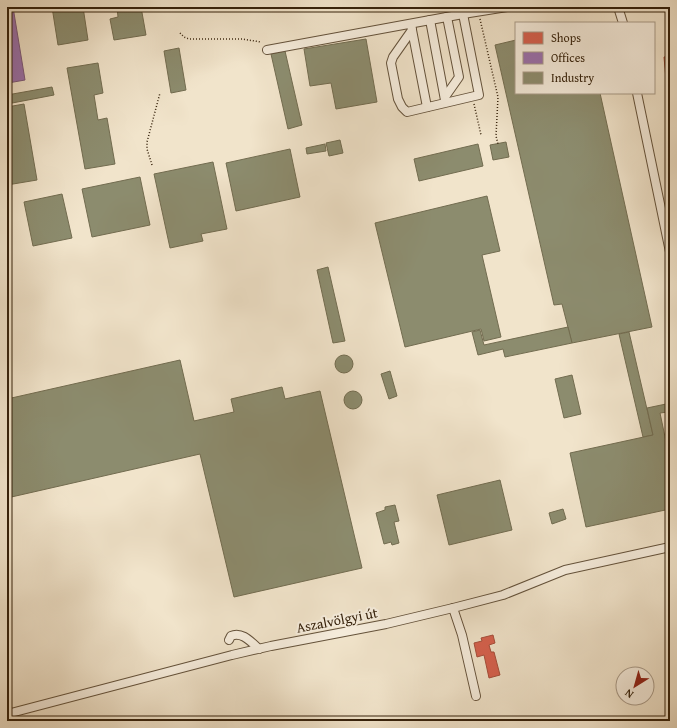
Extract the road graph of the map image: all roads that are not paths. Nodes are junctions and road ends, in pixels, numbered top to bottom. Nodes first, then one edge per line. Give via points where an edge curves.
1 (507, 7) edge
2 (618, 7) edge
3 (463, 14) junction
4 (447, 17) junction
5 (430, 20) junction
6 (622, 22) edge
7 (412, 27) junction
8 (267, 50) dead end
9 (637, 94) edge
10 (445, 100) junction
11 (427, 107) junction
12 (670, 252) edge
13 (670, 547) edge
14 (453, 608) junction
15 (229, 640) dead end
16 (259, 649) junction
17 (476, 696) dead end
18 (7, 714) edge

1 - 3 street
2 - 6 street
3 - 4 street
3 - 10 street via 479,95
4 - 5 street
4 - 10 street via 459,77
5 - 7 street
5 - 10 street
7 - 8 street
7 - 11 street
7 - 11 street via 390,63 398,99 406,112
9 - 12 street
10 - 11 street
13 - 14 street, Aszalvölgyi út via 565,570 503,595
14 - 16 street, Aszalvölgyi út
14 - 17 street
15 - 16 street via 235,634 245,636
16 - 18 street, Aszalvölgyi út

